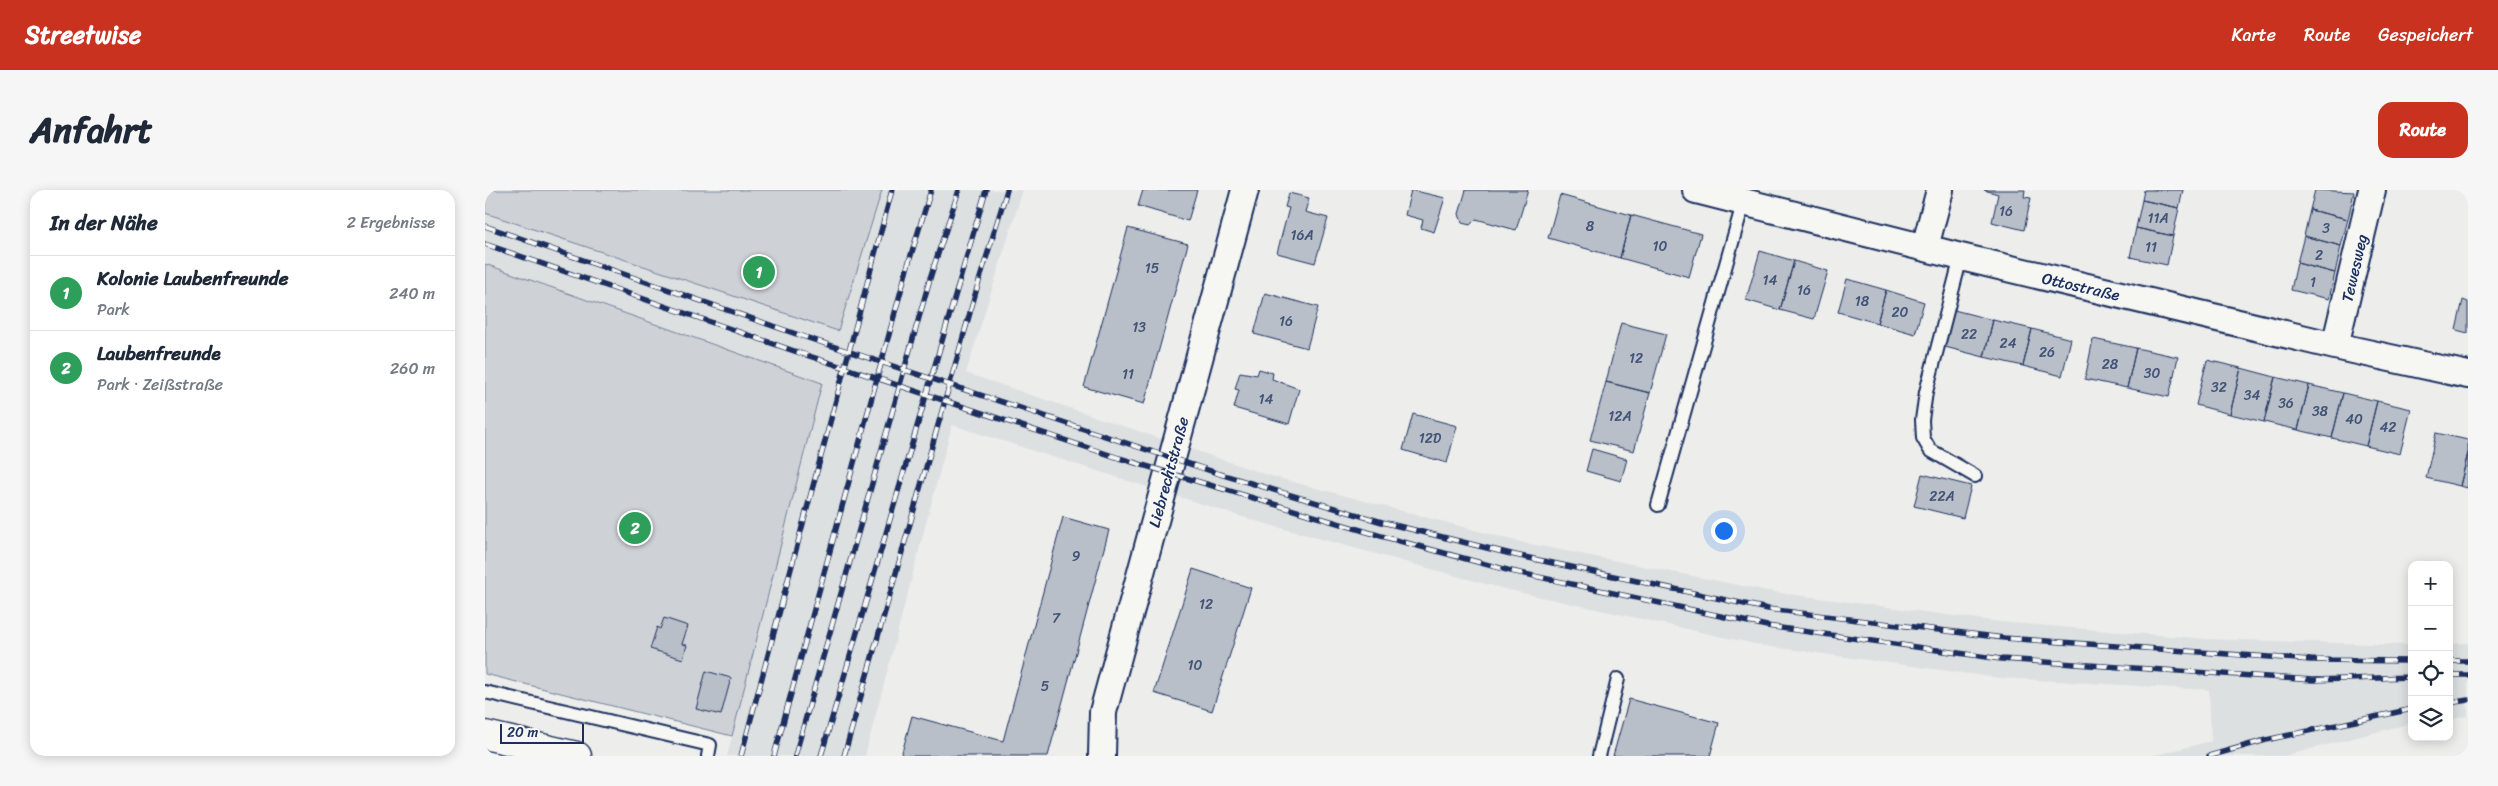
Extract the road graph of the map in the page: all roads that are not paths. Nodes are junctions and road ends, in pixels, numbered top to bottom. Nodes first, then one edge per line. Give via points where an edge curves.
1 (1245, 190) edge
2 (1696, 190) edge
3 (1939, 190) edge
4 (2372, 190) edge
5 (1743, 204) junction
6 (1925, 247) junction
7 (1961, 257) junction
8 (2335, 346) junction
9 (2468, 375) edge
10 (1975, 476) dead end
11 (1659, 505) dead end
12 (1618, 679) dead end
13 (485, 692) edge
14 (485, 735) edge
15 (577, 756) edge
16 (707, 756) edge
17 (1102, 756) edge
18 (1599, 756) edge

1 - 17 street, Liebrechtstraße via 1103,712
2 - 5 street, Ottostraße
3 - 6 street
4 - 8 street, Tewesweg
5 - 6 street, Ottostraße
5 - 11 lane
6 - 7 street, Ottostraße
7 - 8 street, Ottostraße
7 - 10 lane via 1926,392 1923,438 1930,450
8 - 9 street, Ottostraße
12 - 18 lane
13 - 16 lane via 710,745
14 - 15 street

